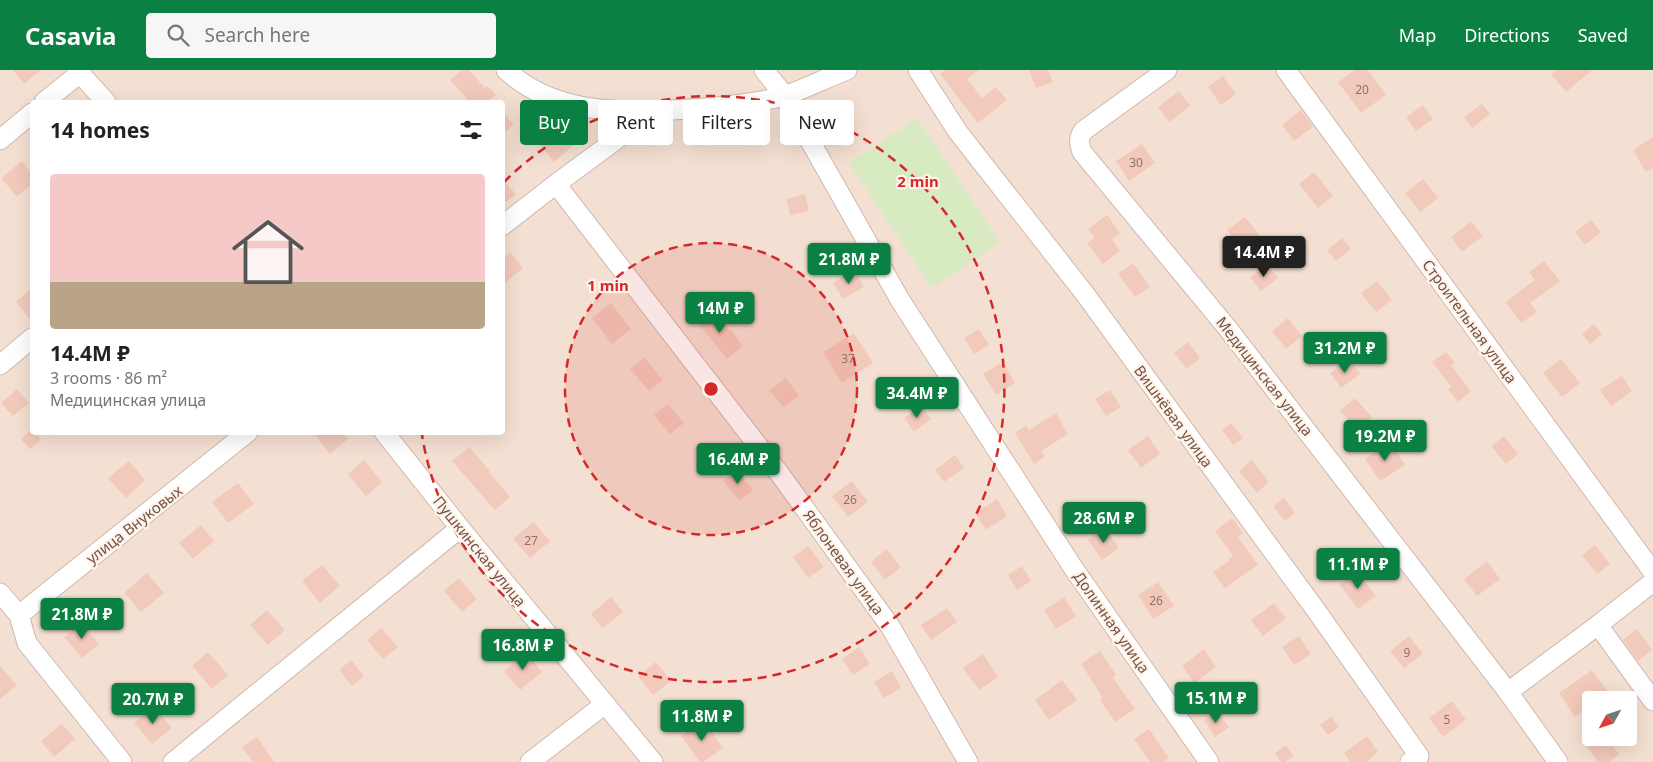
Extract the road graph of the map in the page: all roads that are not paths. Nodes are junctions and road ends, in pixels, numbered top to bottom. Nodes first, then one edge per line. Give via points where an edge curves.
1 (506, 70) edge
2 (764, 70) edge
3 (847, 70) edge
4 (918, 70) edge
5 (1167, 70) edge
6 (1286, 70) edge
7 (78, 71) edge
8 (784, 95) junction
9 (46, 100) edge
10 (104, 100) edge
11 (598, 109) edge
12 (673, 110) edge
13 (30, 115) edge
14 (0, 140) edge
15 (609, 145) edge
16 (556, 184) junction
17 (505, 224) edge
18 (30, 340) edge
19 (0, 365) edge
20 (244, 435) edge
21 (386, 435) edge
22 (460, 528) junction
23 (1653, 572) edge
24 (1653, 582) edge
25 (0, 593) edge
26 (19, 614) junction
27 (1598, 625) junction
28 (1508, 692) junction
29 (1653, 700) edge
30 (605, 704) junction
31 (1418, 760) edge
32 (122, 762) edge
33 (173, 762) edge
34 (530, 762) edge
35 (653, 762) edge
36 (968, 762) edge
37 (1209, 762) edge
38 (1558, 762) edge

1 - 11 street via 531,90
2 - 8 street, Долинная улица
3 - 8 street
4 - 31 street, Вишнёвая улица via 958,132 1086,294 1318,612
5 - 28 street, Медицинская улица via 1089,126 1079,137 1082,152 1229,330
6 - 23 street, Строительная улица
7 - 9 street
7 - 10 street
8 - 12 street
8 - 37 street, Долинная улица via 900,300 1074,569
13 - 14 street
15 - 16 street
16 - 17 street
16 - 36 street, Яблоневая улица via 779,474 890,626
18 - 19 street
20 - 26 street, улица Внуковых
21 - 22 street, Пушкинская улица
22 - 30 street, Пушкинская улица
22 - 33 street
24 - 27 street
25 - 26 street
26 - 32 street via 27,643
27 - 28 street
27 - 29 street
28 - 38 street, Медицинская улица
30 - 34 street
30 - 35 street, Пушкинская улица

